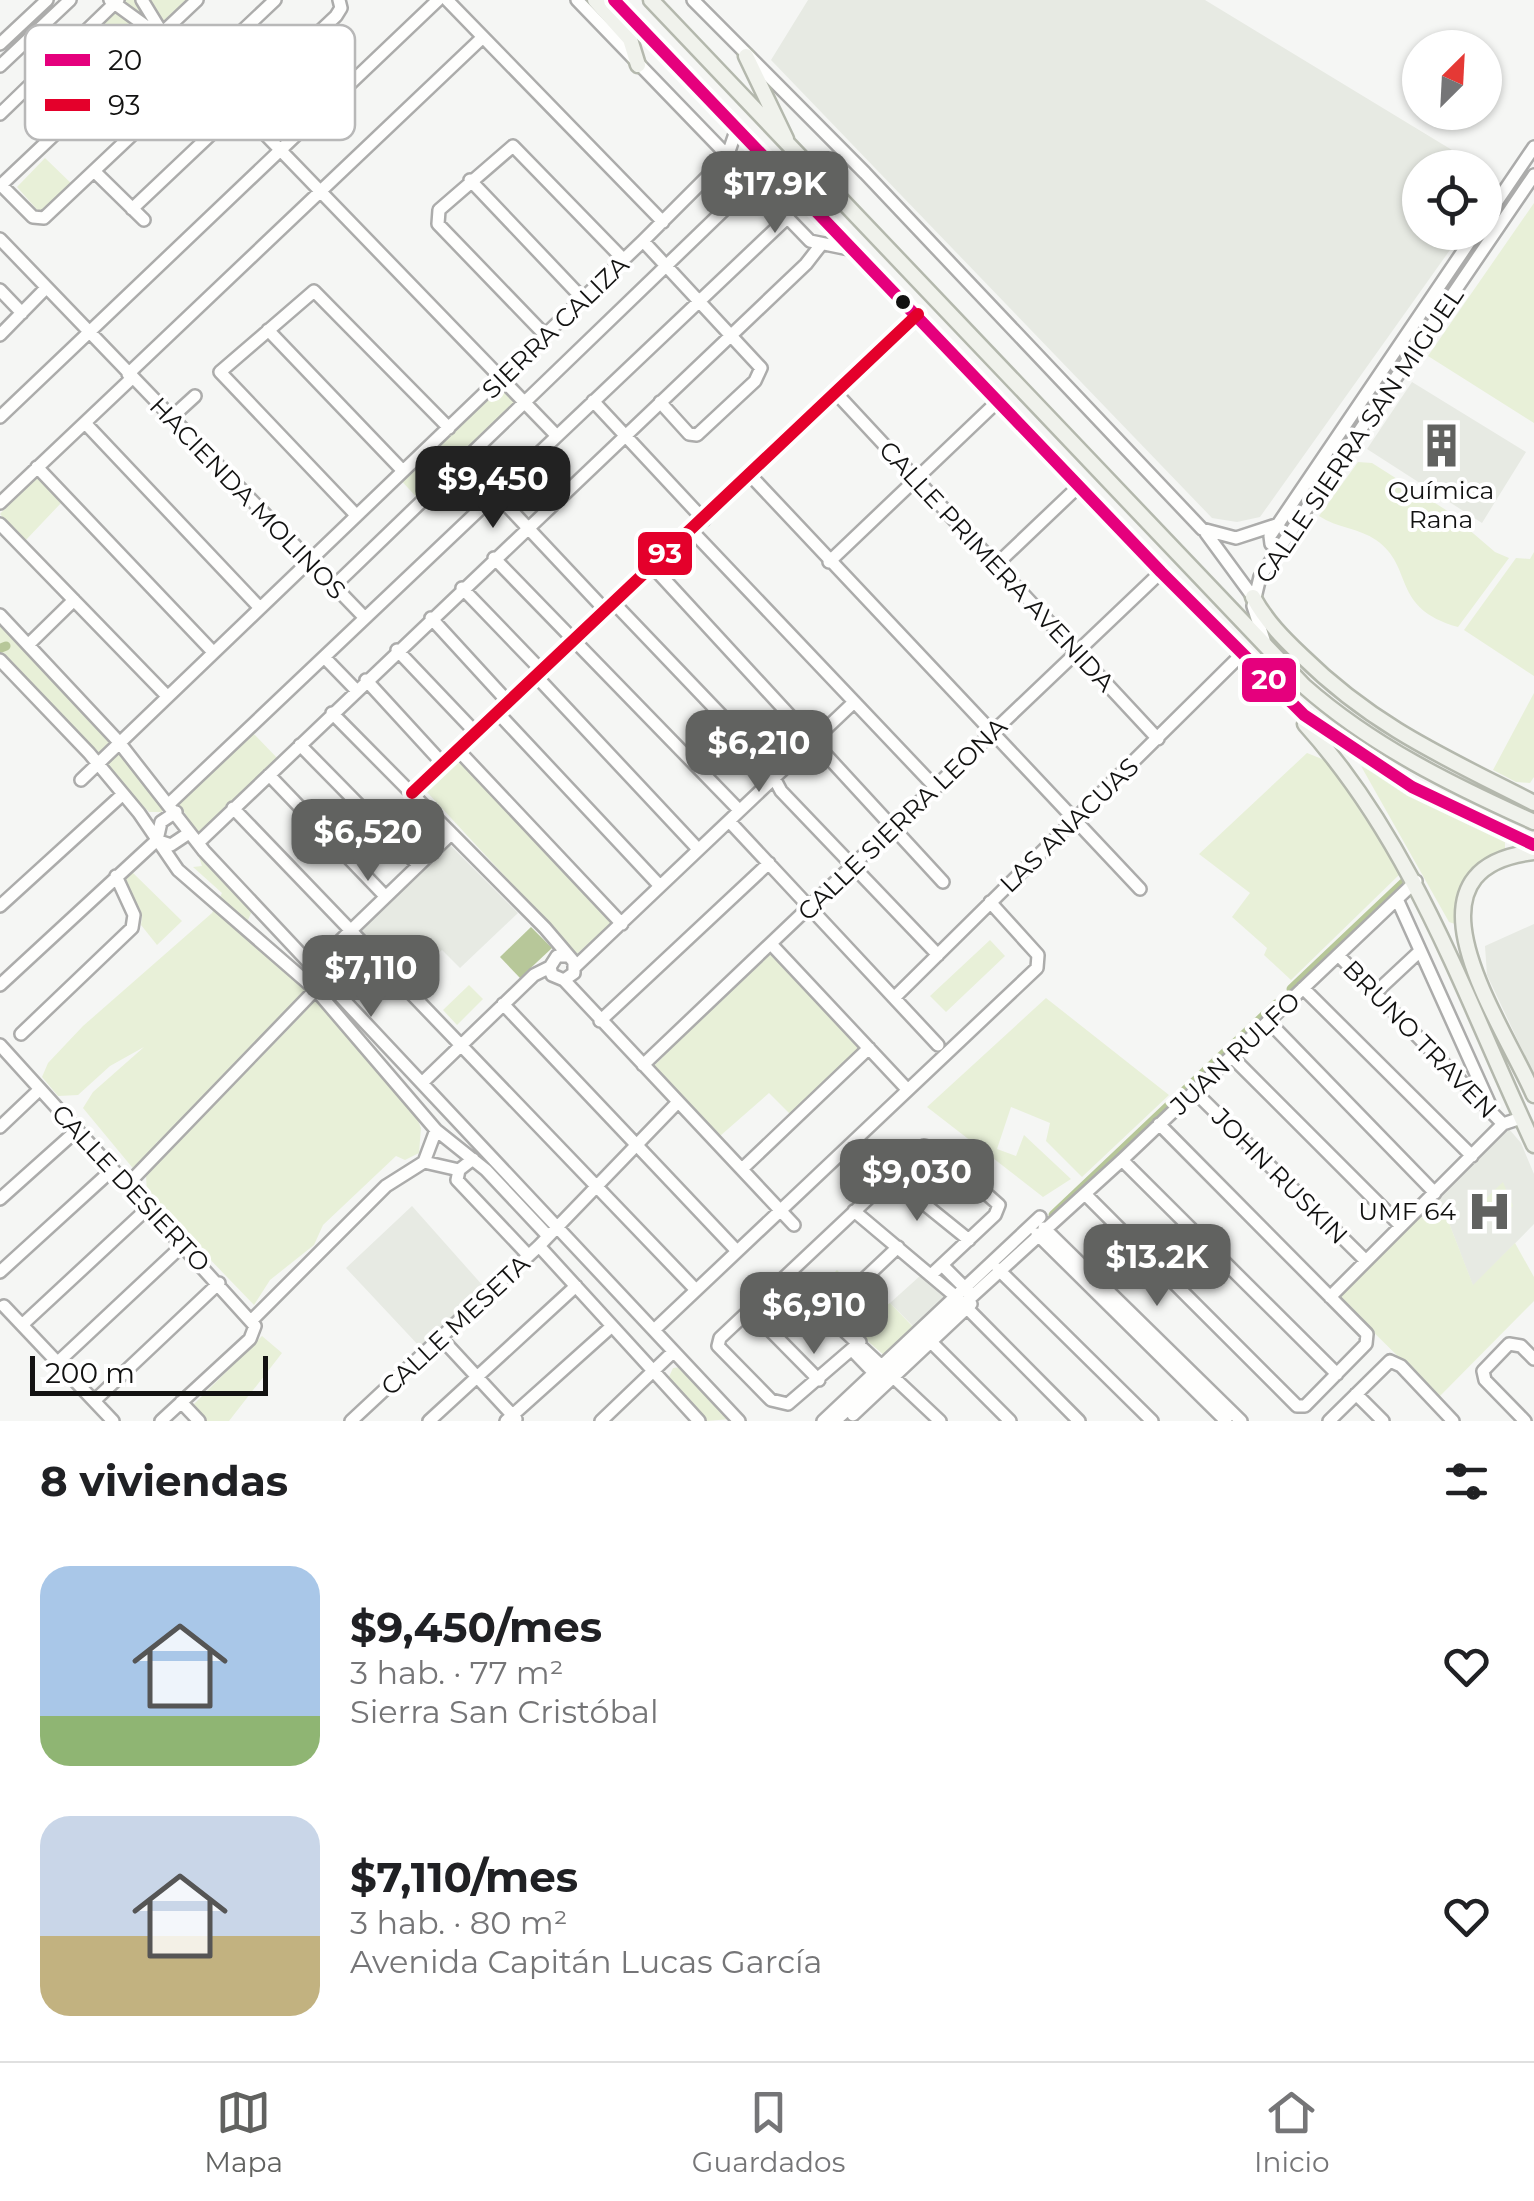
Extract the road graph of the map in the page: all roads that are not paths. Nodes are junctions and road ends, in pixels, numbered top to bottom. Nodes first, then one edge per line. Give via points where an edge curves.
1 (47, 0) edge
2 (70, 0) edge
3 (142, 0) edge
4 (197, 0) edge
5 (275, 0) edge
6 (438, 0) edge
7 (446, 0) edge
8 (577, 0) edge
9 (595, 0) edge
10 (614, 0) edge
11 (625, 0) edge
12 (651, 0) edge
13 (114, 1) edge
14 (696, 1) edge
15 (340, 4) edge
16 (43, 25) edge
17 (90, 25) edge
18 (147, 25) edge
19 (156, 25) edge
20 (173, 25) edge
21 (248, 25) edge
22 (319, 25) edge
23 (484, 37) junction
24 (25, 42) edge
25 (0, 44) edge
26 (746, 56) junction
27 (673, 60) junction
28 (638, 64) junction
29 (0, 66) edge
30 (355, 78) edge
31 (25, 89) edge
32 (0, 114) edge
33 (737, 128) junction
34 (49, 140) edge
35 (128, 140) edge
36 (204, 140) edge
37 (270, 140) edge
38 (289, 140) edge
39 (788, 145) junction
40 (1534, 147) edge
41 (279, 149) junction
42 (727, 157) junction
43 (95, 172) junction
44 (1534, 176) edge
45 (470, 180) junction
46 (752, 183) junction
47 (1, 184) edge
48 (320, 191) junction
49 (1502, 194) edge
50 (132, 209) junction
51 (786, 218) junction
52 (144, 220) dead end
53 (663, 222) junction
54 (0, 239) edge
55 (644, 242) junction
56 (820, 246) junction
57 (857, 250) junction
58 (1464, 250) edge
59 (624, 260) junction
60 (668, 267) junction
61 (46, 288) junction
62 (0, 290) edge
63 (584, 300) junction
64 (699, 301) junction
65 (22, 313) junction
66 (918, 314) junction
67 (268, 330) junction
68 (89, 333) junction
69 (731, 334) junction
70 (0, 335) edge
71 (546, 336) junction
72 (130, 376) junction
73 (502, 378) junction
74 (836, 394) junction
75 (195, 396) dead end
76 (999, 400) junction
77 (594, 401) junction
78 (660, 402) junction
79 (526, 403) junction
80 (0, 417) edge
81 (172, 418) junction
82 (85, 422) junction
83 (449, 428) junction
84 (625, 434) junction
85 (556, 435) junction
86 (37, 467) junction
87 (402, 471) junction
88 (750, 476) junction
89 (916, 478) junction
90 (1080, 485) junction
91 (496, 494) junction
92 (0, 503) edge
93 (356, 515) junction
94 (704, 520) junction
95 (0, 524) edge
96 (1279, 524) junction
97 (528, 526) junction
98 (1202, 529) junction
99 (692, 532) junction
100 (1280, 548) junction
101 (494, 558) junction
102 (308, 561) junction
103 (829, 562) junction
104 (998, 563) junction
105 (654, 567) junction
106 (1161, 572) junction
107 (334, 586) junction
108 (462, 588) junction
109 (1253, 598) junction
110 (74, 600) junction
111 (610, 607) junction
112 (260, 608) junction
113 (0, 615) edge
114 (365, 618) junction
115 (430, 618) junction
116 (574, 640) junction
117 (28, 644) junction
118 (397, 650) junction
119 (1077, 650) junction
120 (214, 652) junction
121 (1270, 653) junction
122 (1242, 654) junction
123 (324, 657) junction
124 (0, 660) edge
125 (539, 673) junction
126 (361, 685) junction
127 (167, 696) junction
128 (1287, 699) junction
129 (508, 702) junction
130 (852, 704) junction
131 (497, 712) junction
132 (332, 713) junction
133 (1335, 713) junction
134 (476, 733) junction
135 (993, 733) junction
136 (813, 738) junction
137 (1158, 739) junction
138 (118, 742) junction
139 (300, 745) junction
140 (458, 750) junction
141 (1432, 754) junction
142 (97, 764) junction
143 (443, 764) junction
144 (269, 776) junction
145 (772, 777) junction
146 (80, 780) dead end
147 (936, 788) junction
148 (412, 792) junction
149 (122, 794) junction
150 (1534, 803) edge
151 (173, 808) junction
152 (233, 808) junction
153 (739, 810) junction
154 (1072, 819) junction
155 (729, 821) junction
156 (1534, 822) edge
157 (894, 827) junction
158 (452, 834) junction
159 (193, 838) junction
160 (157, 840) junction
161 (1534, 848) edge
162 (698, 849) junction
163 (769, 863) junction
164 (418, 865) junction
165 (852, 867) junction
166 (116, 876) junction
167 (943, 882) dead end
168 (1416, 882) junction
169 (660, 886) junction
170 (1140, 889) dead end
171 (386, 896) junction
172 (1397, 899) junction
173 (990, 902) junction
174 (0, 906) edge
175 (810, 906) junction
176 (1462, 914) junction
177 (1434, 917) junction
178 (622, 924) junction
179 (350, 930) junction
180 (771, 944) junction
181 (1420, 951) junction
182 (938, 955) junction
183 (1338, 955) junction
184 (566, 956) junction
185 (314, 966) junction
186 (550, 967) junction
187 (575, 967) junction
188 (326, 979) junction
189 (564, 980) junction
190 (0, 986) edge
191 (1302, 988) junction
192 (316, 990) junction
193 (1375, 994) junction
194 (896, 996) junction
195 (502, 1004) junction
196 (600, 1021) junction
197 (1268, 1022) junction
198 (21, 1034) dead end
199 (0, 1044) edge
200 (461, 1044) junction
201 (938, 1045) dead end
202 (869, 1048) junction
203 (1231, 1056) junction
204 (643, 1065) junction
205 (1499, 1070) junction
206 (424, 1081) junction
207 (1530, 1086) edge
208 (906, 1088) junction
209 (39, 1090) junction
210 (1194, 1090) junction
211 (434, 1092) junction
212 (1513, 1099) junction
213 (678, 1102) junction
214 (416, 1108) junction
215 (1491, 1110) junction
216 (1528, 1118) edge
217 (1159, 1124) junction
218 (1502, 1124) junction
219 (0, 1127) edge
220 (76, 1130) junction
221 (436, 1130) junction
222 (635, 1143) junction
223 (1534, 1144) edge
224 (1472, 1156) junction
225 (474, 1159) junction
226 (1122, 1160) junction
227 (424, 1162) junction
228 (112, 1170) junction
229 (459, 1170) junction
230 (742, 1170) junction
231 (891, 1177) junction
232 (594, 1184) junction
233 (127, 1186) junction
234 (1434, 1193) junction
235 (1085, 1194) junction
236 (0, 1199) edge
237 (148, 1208) junction
238 (780, 1210) junction
239 (854, 1211) junction
240 (794, 1225) dead end
241 (1400, 1226) junction
242 (1044, 1229) junction
243 (548, 1236) junction
244 (969, 1240) junction
245 (183, 1245) junction
246 (898, 1248) junction
247 (736, 1250) junction
248 (528, 1255) junction
249 (1366, 1261) junction
250 (942, 1265) junction
251 (1001, 1271) junction
252 (0, 1272) edge
253 (787, 1276) junction
254 (931, 1276) junction
255 (862, 1281) dead end
256 (220, 1283) junction
257 (576, 1286) junction
258 (696, 1290) junction
259 (1330, 1297) junction
260 (966, 1298) junction
261 (4, 1306) dead end
262 (750, 1310) junction
263 (252, 1320) junction
264 (22, 1326) junction
265 (612, 1326) junction
266 (654, 1330) junction
267 (441, 1338) junction
268 (929, 1339) junction
269 (856, 1346) junction
270 (673, 1352) junction
271 (1534, 1359) edge
272 (58, 1362) junction
273 (653, 1371) junction
274 (1337, 1374) junction
275 (885, 1375) junction
276 (476, 1376) junction
277 (820, 1380) junction
278 (1356, 1394) junction
279 (94, 1401) junction
280 (182, 1402) junction
281 (855, 1408) junction
282 (512, 1419) edge
283 (113, 1421) edge
284 (161, 1421) edge
285 (199, 1421) edge
286 (352, 1421) edge
287 (429, 1421) edge
288 (602, 1421) edge
289 (699, 1421) edge
290 (739, 1421) edge
291 (823, 1421) edge
292 (835, 1421) edge
293 (847, 1421) edge
294 (869, 1421) edge
295 (940, 1421) edge
296 (1010, 1421) edge
297 (1079, 1421) edge
298 (1152, 1421) edge
299 (1226, 1421) edge
300 (1241, 1421) edge
301 (1329, 1421) edge
302 (1383, 1421) edge
303 (1453, 1421) edge
304 (1525, 1421) edge

1 - 25 street
2 - 16 street
3 - 19 street
4 - 20 street
5 - 21 street
6 - 30 street
7 - 23 street
8 - 28 street
9 - 28 main road via 634,44
10 - 27 main road
11 - 27 main road
12 - 39 main road
13 - 17 street
13 - 18 street
14 - 26 street
15 - 22 street
23 - 48 street
23 - 53 street
24 - 29 street
26 - 39 main road
26 - 98 street via 865,172
27 - 33 main road
28 - 42 street
31 - 32 street
33 - 42 street, SIERRA CALIZA
33 - 57 main road
34 - 47 street
35 - 43 street
36 - 50 street
37 - 41 street
38 - 41 street
39 - 121 main road
40 - 49 street
41 - 48 street
41 - 68 street
42 - 46 street
42 - 53 street, SIERRA CALIZA
43 - 47 street via 39,220
43 - 50 street
44 - 100 street, CALLE SIERRA SAN MIGUEL
45 - 59 street via 513,146
45 - 63 street
45 - 71 street via 439,210 438,224
46 - 51 street
46 - 60 street
48 - 72 street
48 - 73 street
50 - 52 street
51 - 56 street
51 - 64 street
53 - 55 street, SIERRA CALIZA
54 - 61 street, HACIENDA MOLINOS
55 - 59 street, SIERRA CALIZA
55 - 60 street
56 - 57 street
56 - 69 street
57 - 66 main road
58 - 96 street, CALLE SIERRA SAN MIGUEL
59 - 63 street, SIERRA CALIZA
60 - 64 street
60 - 79 street
61 - 65 street
61 - 68 street, HACIENDA MOLINOS
62 - 65 street
63 - 71 street, SIERRA CALIZA
64 - 69 street
64 - 77 street
65 - 70 street
66 - 74 street
66 - 76 main road
67 - 83 street via 314,290
67 - 87 street
67 - 93 street via 220,372
68 - 72 street, HACIENDA MOLINOS
68 - 80 street
69 - 78 street
69 - 78 street via 761,372 694,435
71 - 73 street, SIERRA CALIZA
72 - 81 street, HACIENDA MOLINOS
72 - 82 street
73 - 79 street
73 - 83 street, SIERRA CALIZA
74 - 88 street
74 - 89 street, CALLE PRIMERA AVENIDA
75 - 81 street
76 - 89 street
76 - 90 main road
77 - 84 street
77 - 85 street
78 - 84 street
79 - 85 street
79 - 107 street
81 - 102 street, HACIENDA MOLINOS
82 - 86 street
82 - 112 street
83 - 87 street, SIERRA CALIZA
84 - 94 street
84 - 97 street
85 - 91 street
86 - 92 street
86 - 120 street
87 - 93 street, SIERRA CALIZA
88 - 94 street
88 - 103 street
89 - 103 street
89 - 104 street, CALLE PRIMERA AVENIDA
90 - 104 street
90 - 106 main road
91 - 97 street
91 - 114 street
93 - 102 street, SIERRA CALIZA
94 - 99 street
95 - 110 street
96 - 98 street via 1226,538
96 - 100 street via 1270,540
97 - 101 street
97 - 111 street
98 - 109 street
99 - 105 street
99 - 130 street
100 - 109 street, CALLE SIERRA SAN MIGUEL
101 - 108 street
101 - 116 street
102 - 107 street, HACIENDA MOLINOS
102 - 112 street, SIERRA CALIZA
103 - 135 street
104 - 119 street, CALLE PRIMERA AVENIDA
105 - 111 street
105 - 136 street
106 - 119 street, CALLE SIERRA LEONA
106 - 122 main road
107 - 114 street, HACIENDA MOLINOS
108 - 115 street
108 - 125 street
109 - 121 street, CALLE SIERRA SAN MIGUEL
109 - 141 main road via 1268,622 1342,694
110 - 117 street
110 - 127 street
111 - 116 street
111 - 145 street via 765,761
112 - 120 street, SIERRA CALIZA
113 - 117 street
114 - 123 street
115 - 118 street
115 - 129 street
116 - 125 street
116 - 153 street
117 - 138 street
118 - 126 street
118 - 134 street
119 - 135 street, CALLE SIERRA LEONA
119 - 137 street, CALLE PRIMERA AVENIDA
120 - 127 street, SIERRA CALIZA
121 - 133 main road
122 - 128 main road
122 - 137 street, LAS ANACUAS
123 - 126 street
123 - 151 street
124 - 142 street
125 - 129 street
125 - 162 street
126 - 132 street
126 - 143 street
127 - 138 street, SIERRA CALIZA
128 - 161 main road via 1381,769
128 - 168 main road via 1353,780
129 - 131 street
130 - 136 street
130 - 147 street
131 - 134 street
131 - 169 street
132 - 139 street
132 - 148 street
133 - 141 main road
133 - 156 main road via 1432,774
134 - 140 street
135 - 147 street, CALLE SIERRA LEONA
135 - 154 street
136 - 145 street
136 - 157 street
137 - 154 street, LAS ANACUAS
138 - 142 street, SIERRA CALIZA
138 - 151 street
139 - 144 street
139 - 164 street
140 - 143 street
140 - 178 street
141 - 150 main road
142 - 146 street, SIERRA CALIZA
142 - 149 street
143 - 148 street
144 - 152 street
144 - 171 street
145 - 153 street
145 - 165 street
147 - 157 street, CALLE SIERRA LEONA
148 - 158 street
149 - 160 street
149 - 174 street
151 - 159 street
151 - 160 street
152 - 159 street
152 - 179 street
153 - 155 street
154 - 170 street
154 - 173 street, LAS ANACUAS
155 - 162 street
155 - 163 street
157 - 165 street, CALLE SIERRA LEONA
157 - 167 street
158 - 164 street
158 - 184 street
159 - 160 street via 171,845
159 - 185 street
160 - 166 street
160 - 192 street via 187,879
161 - 176 main road via 1480,868 1465,888
162 - 169 street
163 - 175 street
163 - 196 street
164 - 171 street
165 - 175 street, CALLE SIERRA LEONA
165 - 182 street
166 - 190 street
166 - 198 street via 134,922 126,937
168 - 172 street, JUAN RULFO
168 - 177 main road
169 - 178 street
171 - 179 street
172 - 181 street
172 - 183 street, JUAN RULFO
173 - 182 street, LAS ANACUAS
173 - 208 street via 1039,962
175 - 180 street, CALLE SIERRA LEONA
175 - 194 street
176 - 177 main road via 1454,926
176 - 207 main road via 1477,974
177 - 205 main road
178 - 187 street
179 - 185 street
179 - 200 street
180 - 202 street
180 - 204 street, CALLE SIERRA LEONA
181 - 193 street
181 - 215 street
182 - 194 street, LAS ANACUAS
183 - 191 street, JUAN RULFO
183 - 193 street, BRUNO TRAVEN
184 - 186 street
184 - 187 street
185 - 188 street
186 - 189 street
186 - 195 street
187 - 189 street
188 - 192 street
188 - 206 street
189 - 196 street
191 - 197 street, JUAN RULFO
191 - 224 street
192 - 214 street
192 - 233 street
193 - 215 street, BRUNO TRAVEN
194 - 201 street
195 - 200 street
195 - 222 street
196 - 204 street
197 - 203 street, JUAN RULFO
197 - 234 street
199 - 209 street, CALLE DESIERTO
200 - 206 street
200 - 232 street
202 - 208 street
202 - 230 street
203 - 210 street, JUAN RULFO
203 - 241 street
204 - 213 street
205 - 207 main road
205 - 212 main road
206 - 211 street
207 - 212 main road
208 - 238 street
209 - 219 street
209 - 220 street, CALLE DESIERTO
210 - 217 street, JUAN RULFO
210 - 249 street, JOHN RUSKIN
211 - 214 street
211 - 243 street
212 - 216 main road
213 - 222 street, CALLE MESETA
213 - 230 street
214 - 221 street
215 - 218 street, BRUNO TRAVEN
216 - 218 street
216 - 223 main road
217 - 226 street, JUAN RULFO
217 - 259 street
218 - 224 street
220 - 228 street, CALLE DESIERTO
220 - 236 street
221 - 225 street
221 - 227 street
222 - 232 street, CALLE MESETA
222 - 247 street
224 - 234 street
225 - 229 street
225 - 243 street
226 - 235 street, JUAN RULFO
226 - 274 street
227 - 229 street
227 - 263 street via 373,1198
228 - 233 street, CALLE DESIERTO
228 - 252 street
229 - 248 street via 460,1185
230 - 238 street
231 - 239 street
231 - 244 street
231 - 244 street via 919,1149 936,1149 998,1202 995,1215
232 - 243 street, CALLE MESETA
232 - 258 street
233 - 237 street, CALLE DESIERTO
234 - 241 street
235 - 242 street, JUAN RULFO
235 - 274 street via 1297,1406 1306,1406
237 - 245 street, CALLE DESIERTO
237 - 264 street
238 - 240 street
238 - 247 street
239 - 246 street
239 - 253 street
241 - 249 street
242 - 251 street
242 - 260 street
242 - 299 street
242 - 300 street
243 - 248 street, CALLE MESETA
243 - 257 street
243 - 266 street
244 - 250 street
245 - 256 street, CALLE DESIERTO
245 - 272 street
246 - 254 street
246 - 255 street
247 - 258 street
248 - 267 street, CALLE MESETA
249 - 259 street
250 - 254 street
250 - 260 street
251 - 260 street
251 - 298 street
253 - 262 street
253 - 269 street
254 - 260 street
256 - 263 street, CALLE DESIERTO
256 - 279 street
257 - 265 street
257 - 276 street
258 - 266 street
259 - 274 street via 1368,1338
260 - 268 street
260 - 275 street
260 - 297 street
261 - 264 street
262 - 277 street
262 - 277 street via 720,1338 720,1349 776,1403 796,1401
263 - 280 street via 254,1334
264 - 272 street
265 - 273 street
265 - 282 street
266 - 270 street
267 - 276 street
267 - 286 street, CALLE MESETA
268 - 275 street
268 - 296 street
269 - 275 street
269 - 277 street
270 - 273 street
270 - 290 street
271 - 304 street via 1522,1346 1506,1346 1484,1368 1485,1380
272 - 279 street
273 - 288 street
273 - 289 street
275 - 281 street
275 - 291 street
275 - 295 street
276 - 282 street
276 - 287 street
278 - 301 street
278 - 302 street
278 - 303 street via 1387,1364 1401,1366
279 - 283 street
280 - 284 street
280 - 285 street
281 - 292 street
281 - 293 street
281 - 294 street

